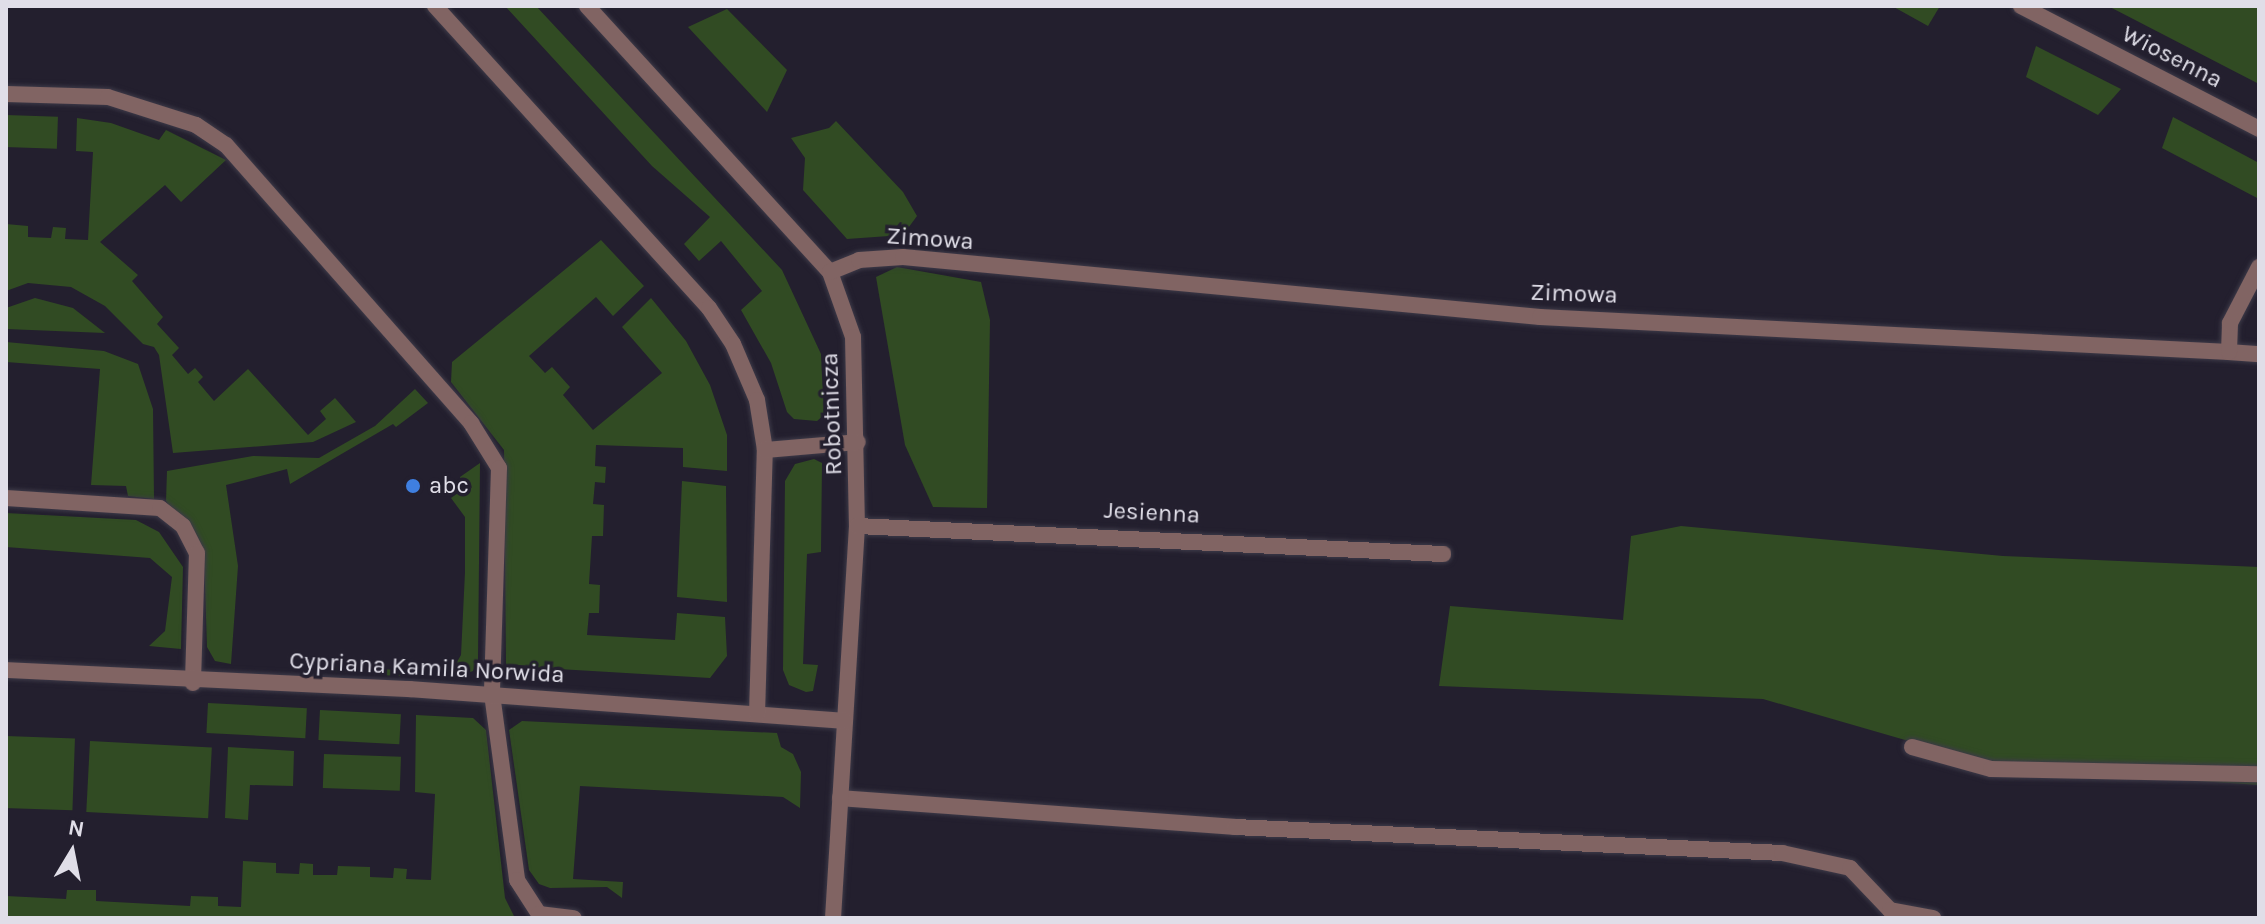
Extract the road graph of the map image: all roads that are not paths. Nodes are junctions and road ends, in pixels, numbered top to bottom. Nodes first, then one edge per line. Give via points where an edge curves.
1 (435, 6) edge
2 (587, 6) edge
3 (2021, 6) edge
4 (6, 94) edge
5 (2259, 129) edge
6 (2259, 267) edge
7 (830, 272) junction
8 (2229, 352) junction
9 (2259, 354) edge
10 (858, 442) junction
11 (765, 450) junction
12 (6, 498) edge
13 (857, 526) junction
14 (1443, 554) dead end
15 (6, 670) edge
16 (193, 683) junction
17 (492, 694) junction
18 (757, 714) junction
19 (845, 721) junction
20 (1912, 747) dead end
21 (2259, 774) edge
22 (840, 798) junction
23 (574, 918) edge
24 (833, 918) edge
25 (1933, 918) edge

1 - 11 street via 709,308 733,344 757,400
2 - 7 street, Robotnicza
3 - 5 street, Wiosenna
4 - 17 street via 108,97 159,110 216,138 471,423 499,468
6 - 8 street via 2230,323
7 - 8 street, Zimowa via 859,260 903,257 1540,317
7 - 10 street, Robotnicza via 853,337
8 - 9 street, Zimowa
10 - 11 street
10 - 13 street, Robotnicza
11 - 18 street
12 - 16 street via 160,508 183,526 197,553
13 - 14 street, Jesienna
13 - 19 street, Robotnicza
15 - 16 street, Cypriana Kamila Norwida
16 - 17 street, Cypriana Kamila Norwida via 314,683
17 - 18 street, Cypriana Kamila Norwida
17 - 23 street via 517,880 539,914
18 - 19 street, Cypriana Kamila Norwida
19 - 22 street, Robotnicza
20 - 21 street via 1991,769
22 - 24 street, Robotnicza
22 - 25 street via 1235,827 1782,853 1850,868 1890,910

